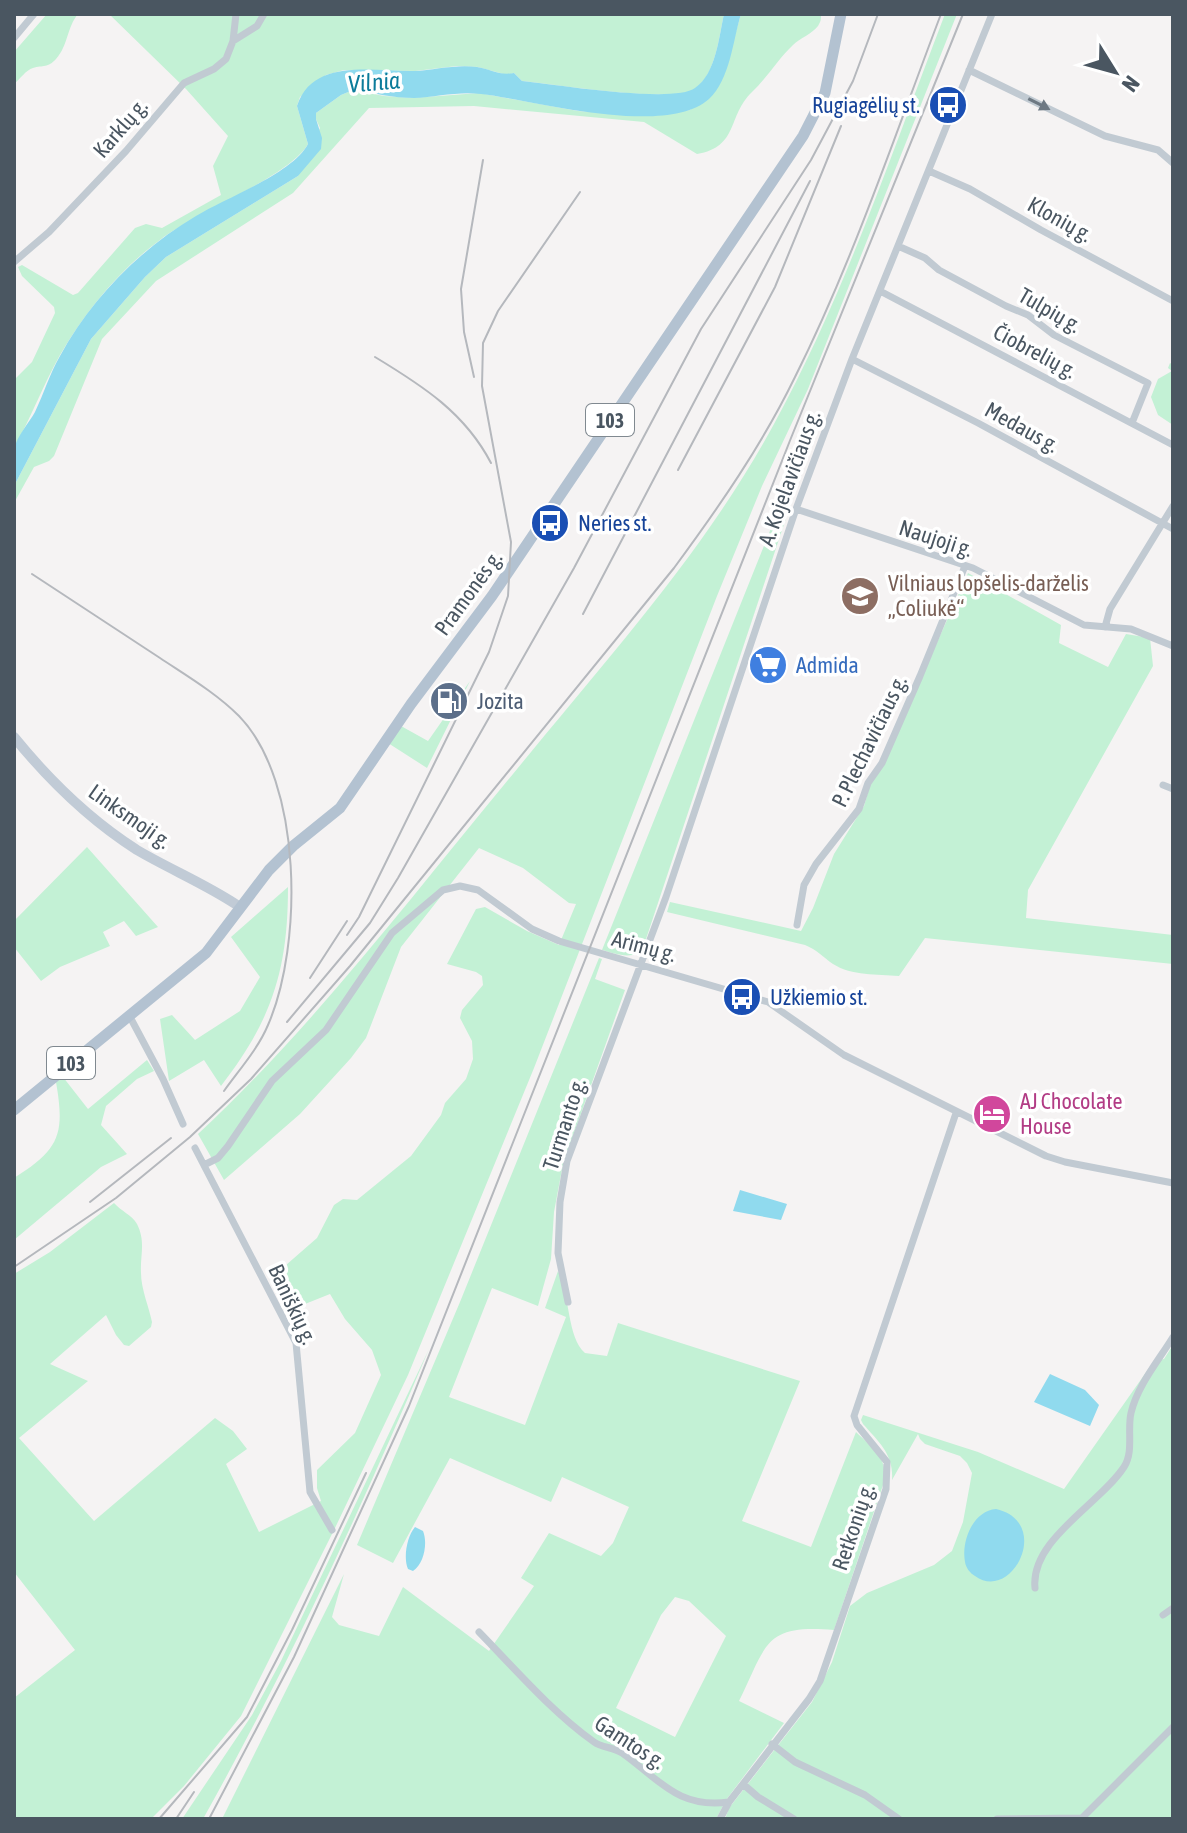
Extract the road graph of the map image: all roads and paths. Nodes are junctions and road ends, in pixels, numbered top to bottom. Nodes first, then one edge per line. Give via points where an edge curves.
1 (34, 14) edge
2 (236, 14) edge
3 (264, 14) edge
4 (841, 14) edge
5 (992, 14) edge
6 (14, 38) edge
7 (233, 41) junction
8 (969, 70) junction
9 (1173, 163) edge
10 (929, 171) junction
11 (898, 246) junction
12 (14, 262) edge
13 (880, 291) junction
14 (1173, 301) edge
15 (852, 359) junction
16 (1132, 423) junction
17 (1173, 445) edge
18 (1173, 506) edge
19 (796, 509) junction
20 (1163, 523) junction
21 (1173, 529) edge
22 (965, 566) junction
23 (1105, 627) junction
24 (1173, 646) edge
25 (14, 737) edge
26 (1163, 785) dead end
27 (1173, 789) edge
28 (240, 907) junction
29 (797, 925) dead end
30 (642, 964) junction
31 (129, 1015) junction
32 (14, 1110) edge
33 (956, 1113) junction
34 (183, 1124) dead end
35 (195, 1148) dead end
36 (204, 1165) junction
37 (1173, 1183) edge
38 (568, 1302) dead end
39 (1173, 1337) edge
40 (332, 1530) dead end
41 (1035, 1588) dead end
42 (1173, 1608) edge
43 (1163, 1615) dead end
44 (479, 1632) dead end
45 (1173, 1727) edge
46 (772, 1744) junction
47 (743, 1784) junction
48 (729, 1802) junction
49 (1083, 1818) edge
50 (720, 1819) edge
51 (794, 1819) edge
52 (899, 1819) edge
53 (997, 1819) edge

1 - 6 street
2 - 7 street
3 - 7 street, Karklų g. via 257,26
4 - 28 main road, Pramonės g. / 103 via 825,93 803,136 492,596 340,808 285,852
5 - 8 street, A. Kojelavičiaus g.
7 - 12 street, Karklų g. via 226,59 184,83 126,151
8 -> 9 street via 1105,136 1158,150
8 - 10 street, A. Kojelavičiaus g.
10 - 11 street, A. Kojelavičiaus g.
10 - 14 street, Klonių g.
11 - 13 street, A. Kojelavičiaus g.
11 - 16 street, Tulpių g. via 1148,383
13 - 15 street, A. Kojelavičiaus g.
13 - 16 street, Čiobrelių g.
15 - 19 street, A. Kojelavičiaus g.
15 - 20 street, Medaus g.
16 - 17 street, Čiobrelių g.
18 - 20 street
19 - 22 street, Naujoji g.
19 - 30 street, A. Kojelavičiaus g.
20 - 21 street, Medaus g.
20 - 23 street via 1110,609
22 - 23 street, Naujoji g. via 1084,625
22 - 29 street, P. Plechavičiaus g. via 859,809 804,885
23 - 24 street, Naujoji g. via 1131,629
25 - 28 main road, Linksmoji g. via 109,831
26 - 27 street
28 - 31 main road, Pramonės g. / 103 via 206,953
30 - 33 street, Arimų g. via 768,1002 844,1055
30 - 36 street, Arimų g. via 532,929 470,887 443,890 392,933 326,1030 272,1081 228,1146
30 - 38 street, Turmanto g. via 567,1161 558,1253
31 - 32 main road, Pramonės g. / 103
31 - 34 street
33 - 37 street, Arimų g. via 1065,1162
33 - 46 street, Retkonių g. via 854,1416 887,1462 889,1479 820,1681
35 - 36 street, Baniškių g.
36 - 40 street, Baniškių g. via 296,1343 310,1492
39 - 41 street via 1131,1412 1126,1463 1056,1537 1034,1574
42 - 43 street
44 - 48 street, Gamtos g. via 596,1744 619,1751 694,1803
45 - 49 street
46 - 47 street, Retkonių g.
46 - 52 street
47 - 48 street, Retkonių g.
47 - 51 street
48 - 50 street
49 - 53 street

